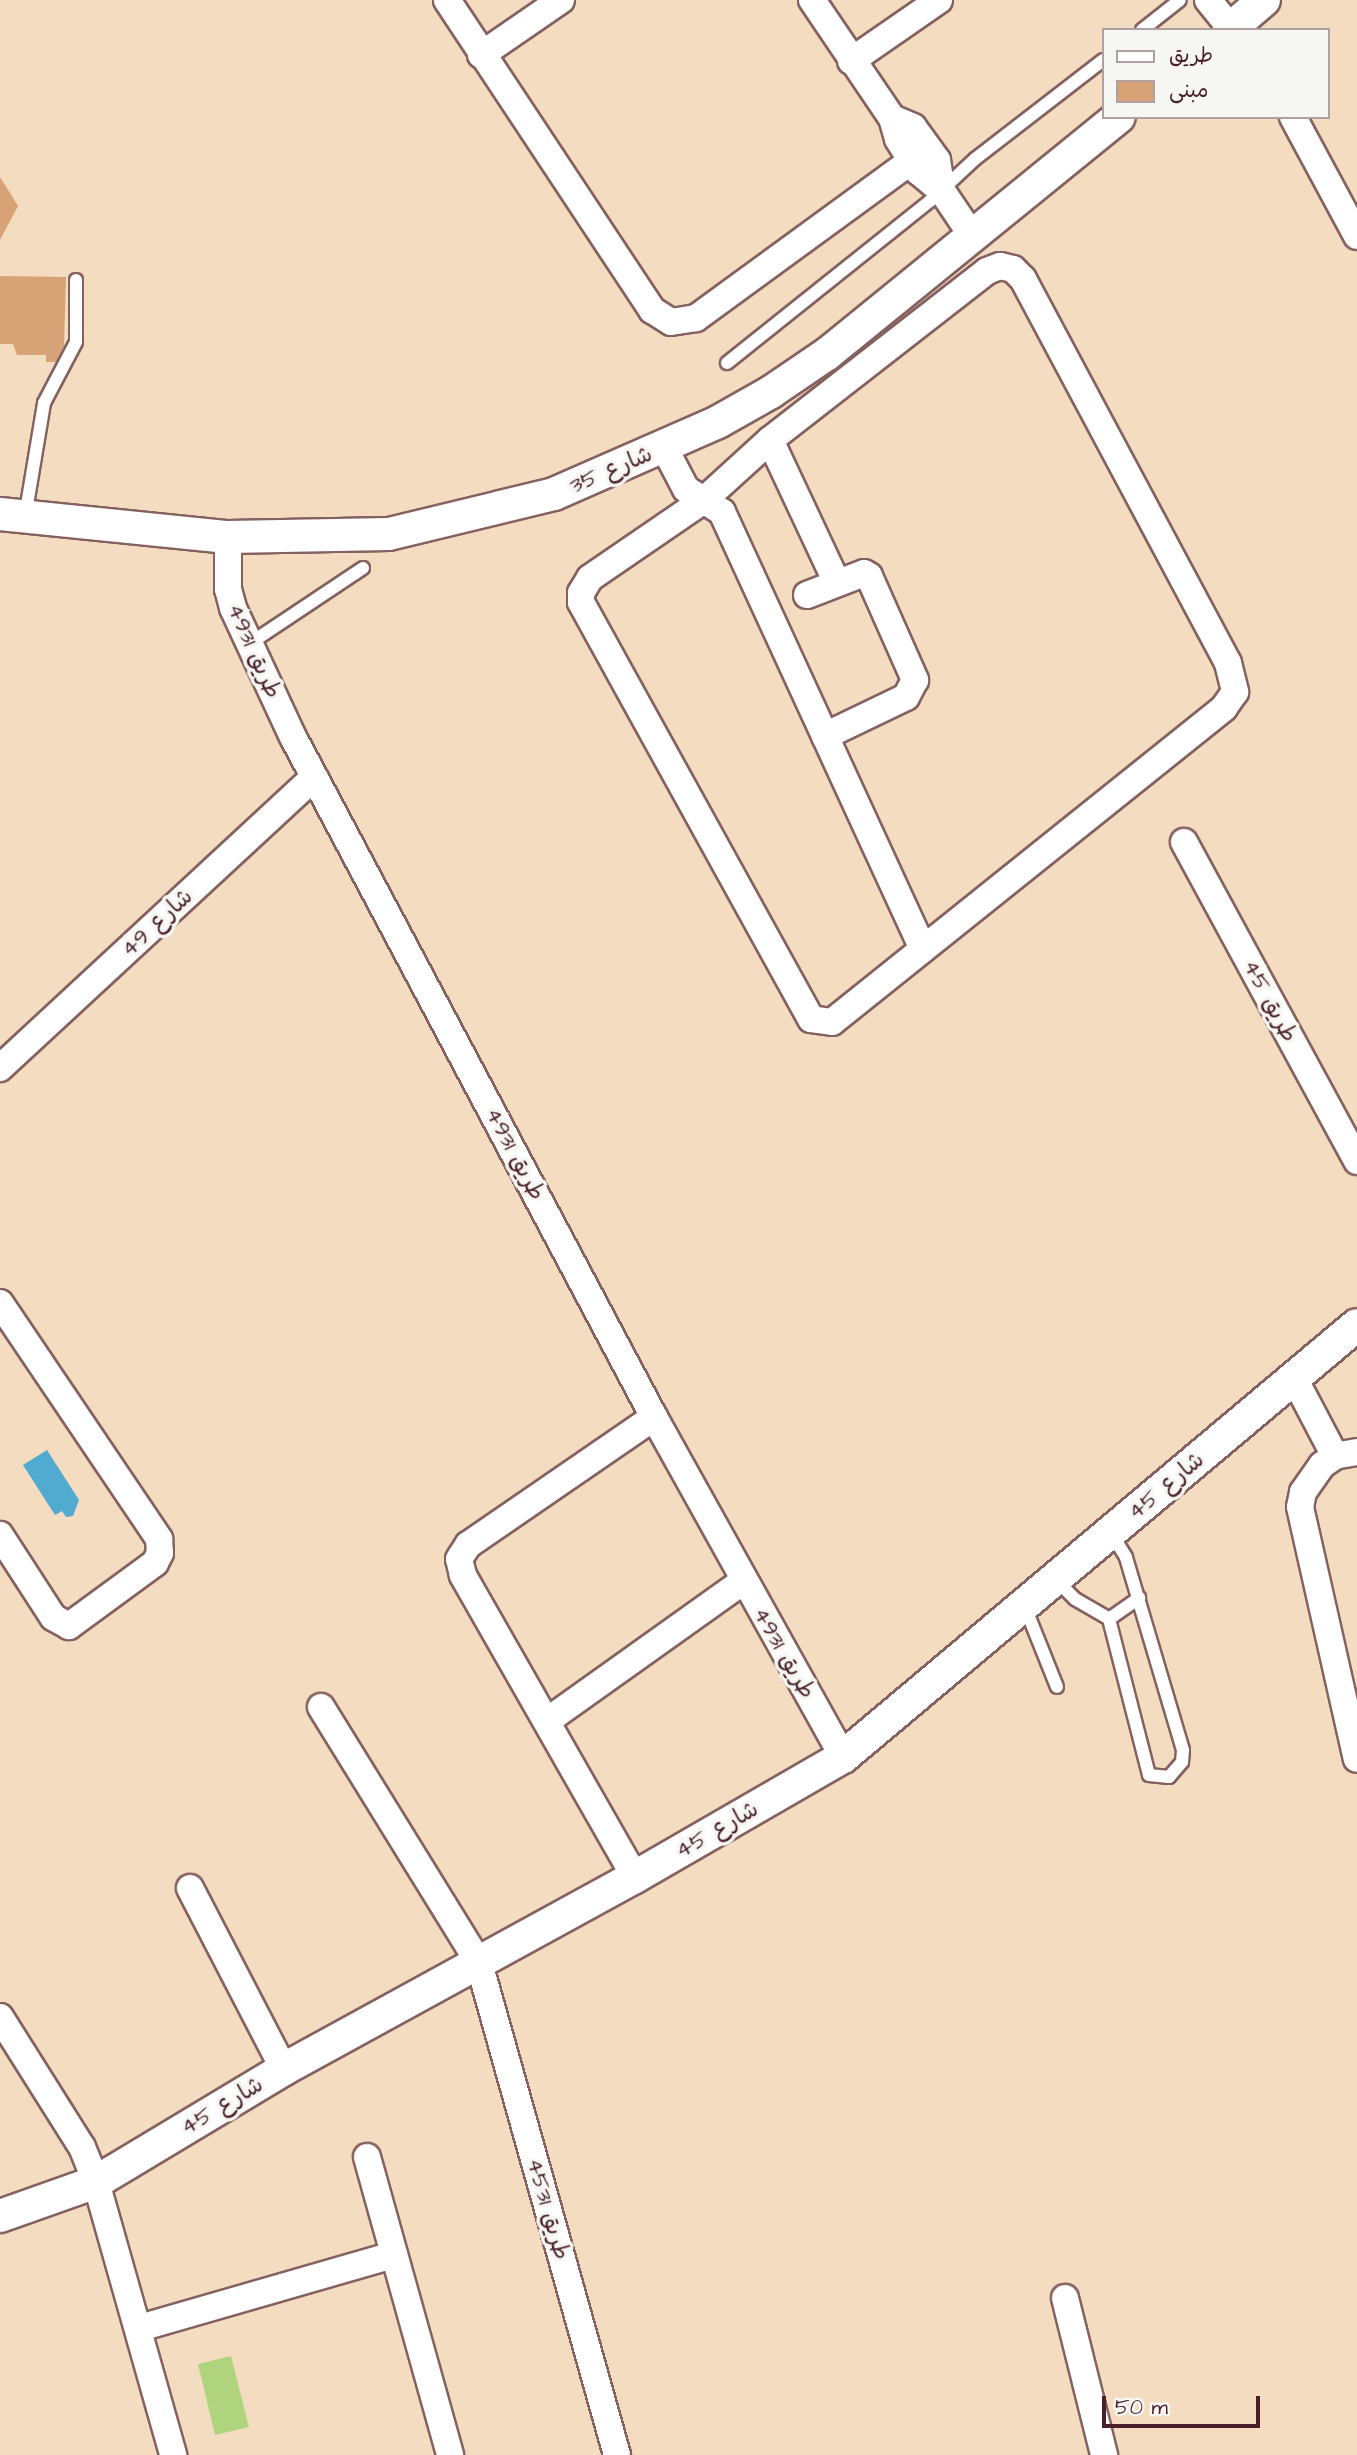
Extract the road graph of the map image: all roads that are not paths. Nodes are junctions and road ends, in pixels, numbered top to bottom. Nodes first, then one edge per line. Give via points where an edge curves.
1 (447, 0) edge
2 (561, 0) edge
3 (812, 0) edge
4 (939, 0) edge
5 (1180, 0) edge
6 (1208, 0) edge
7 (1242, 17) edge
8 (1145, 28) edge
9 (481, 55) junction
10 (851, 61) junction
11 (1102, 61) edge
12 (892, 118) junction
13 (1116, 119) edge
14 (1294, 119) edge
15 (911, 161) junction
16 (942, 191) junction
17 (971, 234) junction
18 (1357, 236) edge
19 (76, 280) dead end
20 (727, 363) dead end
21 (771, 440) junction
22 (664, 447) junction
23 (704, 500) junction
24 (13, 515) edge
25 (228, 537) junction
26 (363, 568) dead end
27 (837, 583) junction
28 (807, 595) dead end
29 (248, 644) junction
30 (825, 736) junction
31 (314, 777) junction
32 (1184, 842) dead end
33 (923, 949) junction
34 (0, 1068) edge
35 (1357, 1161) edge
36 (0, 1303) edge
37 (1357, 1325) edge
38 (1294, 1378) junction
39 (654, 1416) junction
40 (1346, 1454) edge
41 (1110, 1532) junction
42 (0, 1535) edge
43 (1054, 1577) junction
44 (743, 1581) junction
45 (1139, 1598) junction
46 (1023, 1604) junction
47 (1109, 1619) junction
48 (1057, 1687) dead end
49 (320, 1707) dead end
50 (547, 1721) junction
51 (843, 1757) junction
52 (1357, 1759) edge
53 (635, 1877) junction
54 (190, 1888) dead end
55 (479, 1963) junction
56 (0, 2017) edge
57 (284, 2069) junction
58 (367, 2157) dead end
59 (96, 2182) junction
60 (0, 2216) edge
61 (393, 2255) junction
62 (1065, 2298) dead end
63 (140, 2328) junction
64 (173, 2455) edge
65 (450, 2455) edge
66 (617, 2455) edge
67 (1104, 2455) edge

1 - 9 street
2 - 9 street
3 - 10 street
4 - 10 street
5 - 8 lane
6 - 7 street
9 - 15 street via 652,310 671,322 696,318
10 - 12 street
11 - 16 lane via 975,159
12 - 15 street
12 - 16 street via 912,127 937,160
13 - 17 street, شارع 35
14 - 18 street
15 - 16 street via 929,184
16 - 17 street
16 - 20 lane
17 - 22 street, شارع 35 via 827,354 718,422
19 - 24 lane via 76,342 44,403
21 - 23 street
21 - 27 street
21 - 33 street via 987,271 1000,266 1013,269 1023,279 1134,482 1235,678 1235,692 1224,708
22 - 23 street via 686,489
22 - 25 street, شارع 35 via 554,494 389,534
23 - 30 street via 722,512
23 - 33 street via 590,578 581,602 804,1013 811,1019 832,1022
24 - 25 street, شارع 35
25 - 29 street, طريق 4931 via 228,589
26 - 29 lane
27 - 28 street
27 - 30 street via 864,573 872,579 915,680 906,697
29 - 31 street, طريق 4931
30 - 33 street
31 - 34 street, شارع 49
31 - 39 street, طريق 4931
32 - 35 street, طريق 45
36 - 42 street via 159,1539 160,1553 155,1563 69,1626 53,1617
37 - 38 street, شارع 45
38 - 40 street
38 - 41 street, شارع 45
39 - 44 street, طريق 4931
39 - 50 street via 468,1545 459,1559 463,1575
40 - 52 street via 1311,1477 1300,1507
41 - 43 street, شارع 45
41 - 45 lane via 1126,1557
43 - 46 street, شارع 45
43 - 47 lane via 1075,1599
44 - 50 street
44 - 51 street, طريق 4931
45 - 47 lane
45 - 47 lane via 1183,1750 1182,1762 1169,1777 1149,1775
46 - 48 lane
46 - 51 street, شارع 45
49 - 55 street, طريق 4531
50 - 53 street
51 - 53 street, شارع 45
53 - 55 street, شارع 45
54 - 57 street
55 - 57 street, شارع 45
55 - 66 street, طريق 4531
56 - 59 street via 82,2147
57 - 59 street, شارع 45
58 - 61 street
59 - 60 street, شارع 45
59 - 63 street
61 - 63 street
61 - 65 street
62 - 67 street
63 - 64 street

